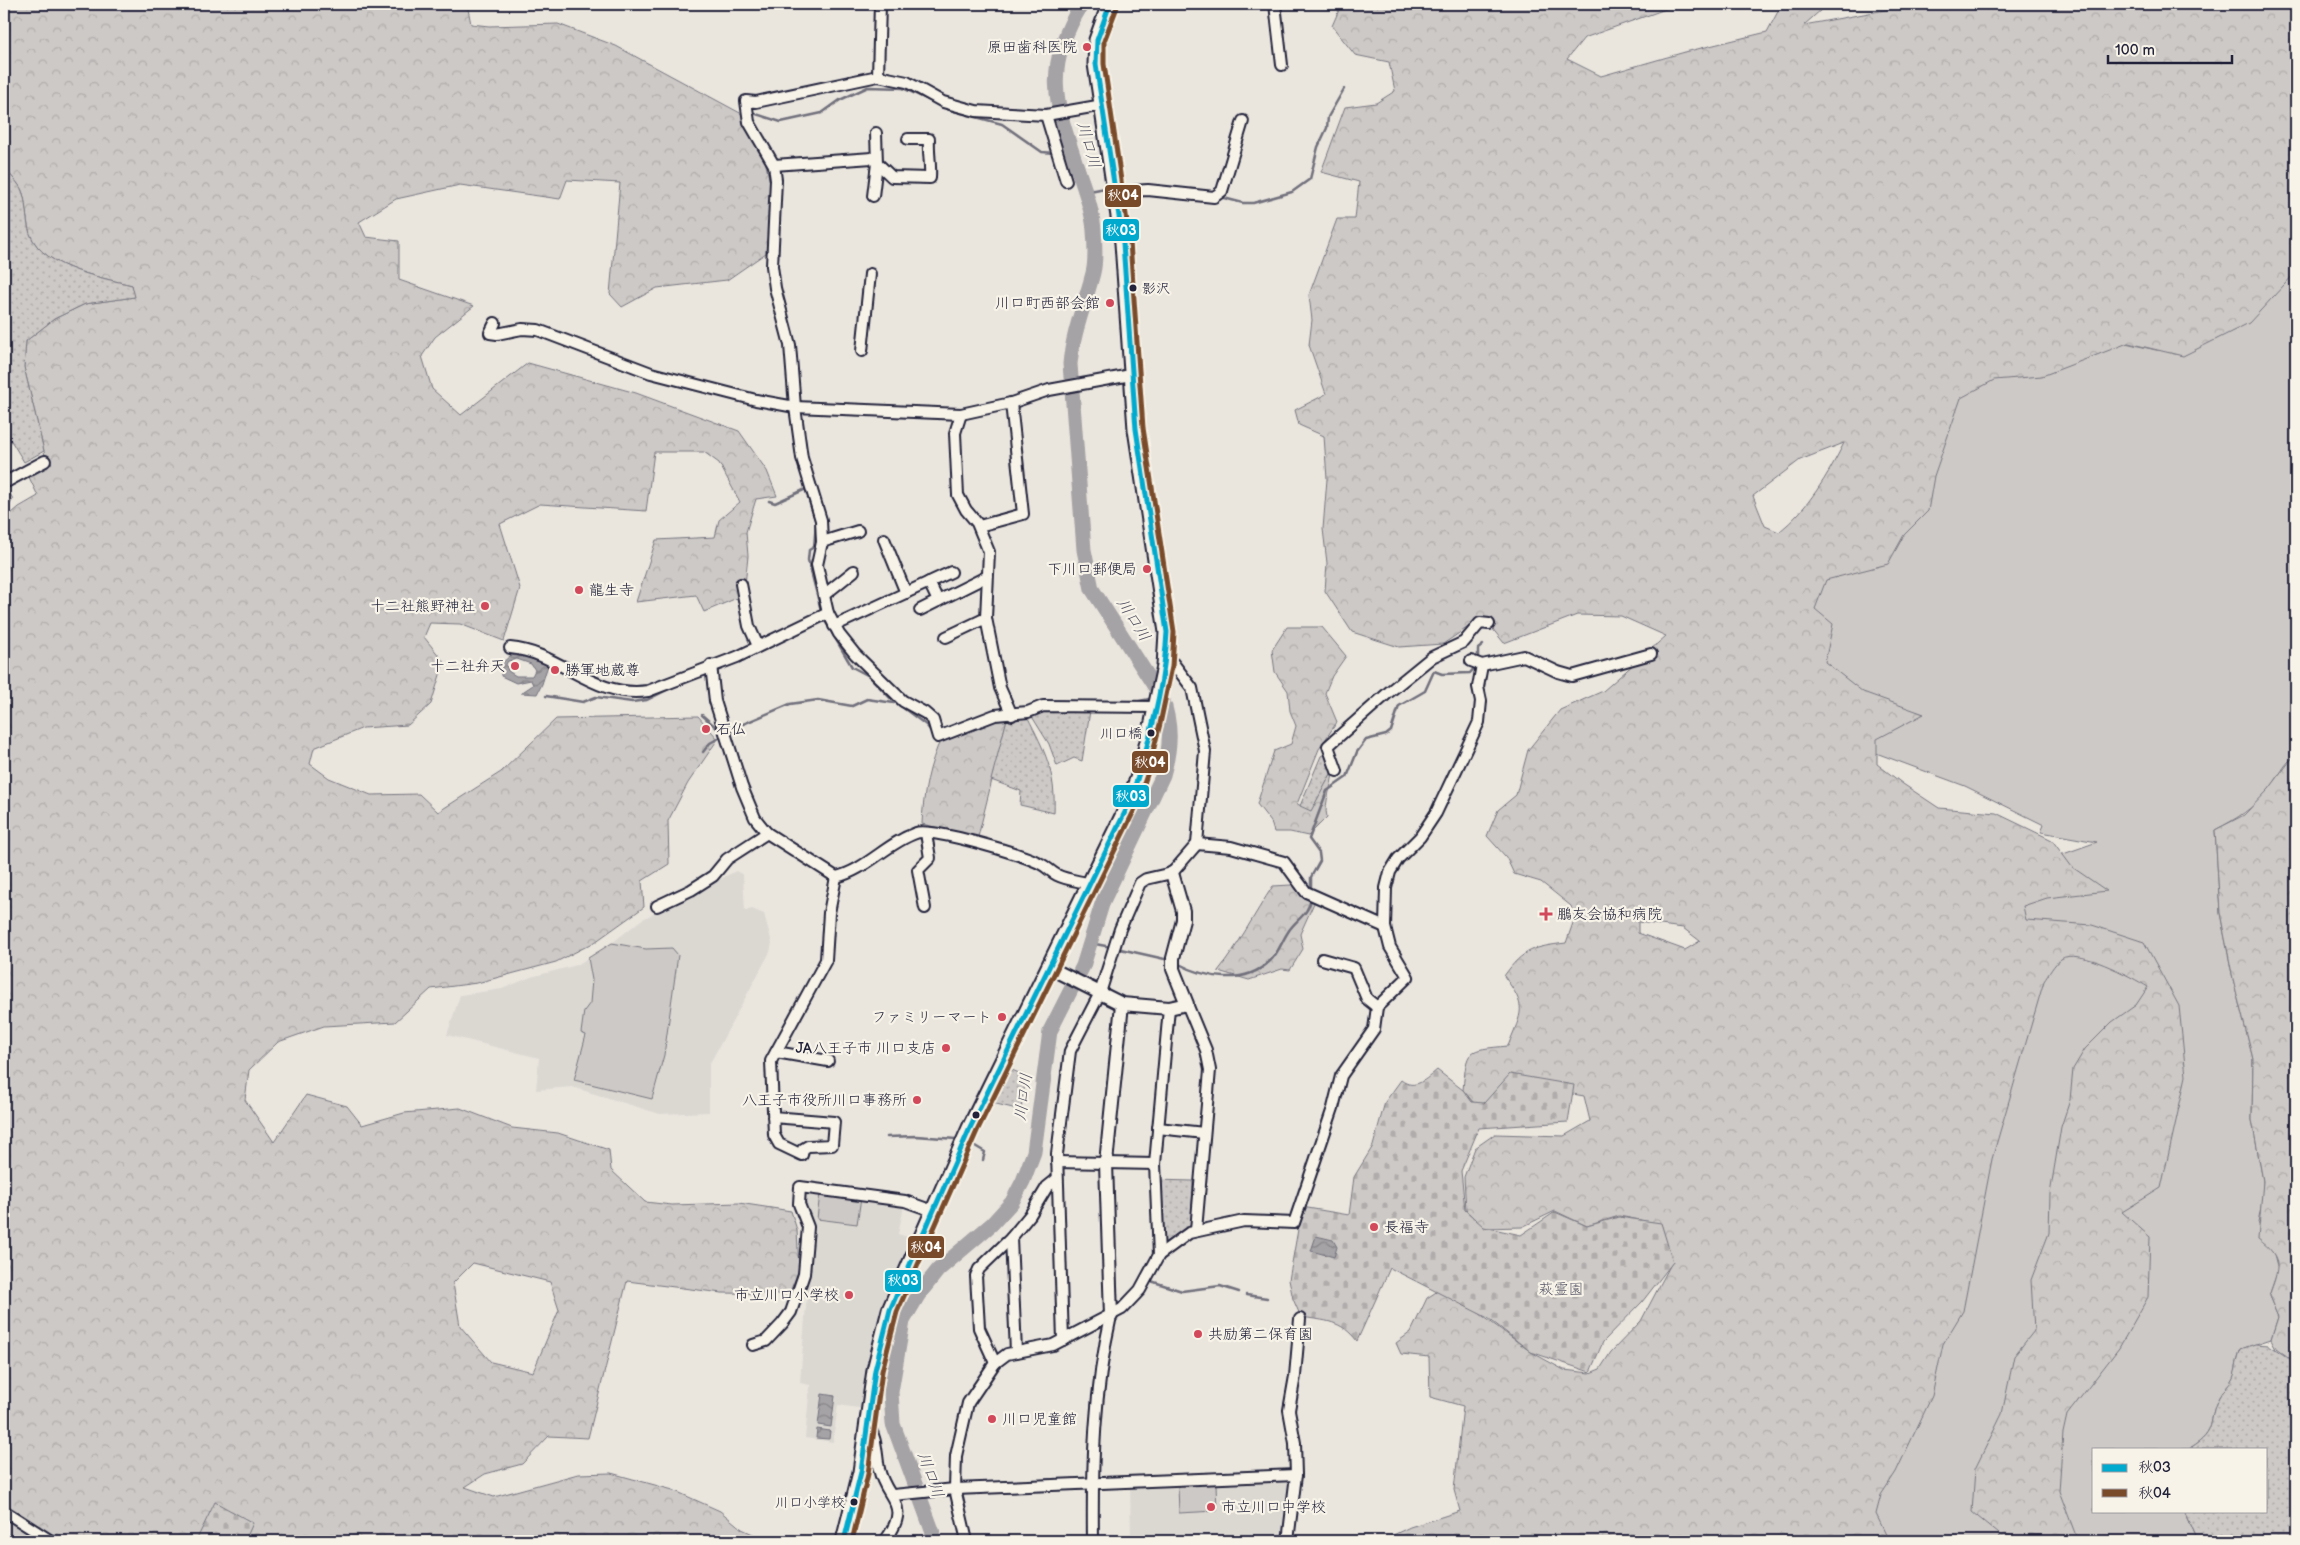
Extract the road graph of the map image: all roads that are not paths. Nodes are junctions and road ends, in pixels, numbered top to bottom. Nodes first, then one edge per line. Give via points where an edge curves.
1 (880, 4) edge
2 (1110, 4) edge
3 (1274, 4) edge
4 (1282, 66) dead end
5 (878, 76) junction
6 (1103, 105) junction
7 (1048, 115) junction
8 (1243, 121) dead end
9 (876, 133) dead end
10 (908, 139) dead end
11 (877, 163) junction
12 (774, 165) junction
13 (1066, 181) dead end
14 (1116, 188) junction
15 (873, 196) dead end
16 (870, 274) dead end
17 (495, 323) dead end
18 (862, 350) dead end
19 (1131, 375) junction
20 (1011, 403) junction
21 (795, 407) junction
22 (961, 414) junction
23 (45, 461) dead end
24 (4, 483) edge
25 (979, 526) junction
26 (858, 531) dead end
27 (884, 539) dead end
28 (822, 542) junction
29 (854, 571) dead end
30 (951, 572) dead end
31 (986, 577) junction
32 (929, 582) junction
33 (741, 584) dead end
34 (906, 593) junction
35 (824, 595) junction
36 (938, 601) junction
37 (920, 610) dead end
38 (824, 615) junction
39 (986, 618) junction
40 (1489, 624) dead end
41 (834, 626) junction
42 (946, 637) dead end
43 (758, 646) junction
44 (510, 648) dead end
45 (1651, 654) dead end
46 (1471, 661) dead end
47 (1166, 662) junction
48 (711, 665) junction
49 (1482, 665) junction
50 (1156, 707) junction
51 (1012, 715) junction
52 (1338, 771) dead end
53 (767, 832) junction
54 (926, 832) junction
55 (1197, 844) junction
56 (1172, 873) junction
57 (836, 877) junction
58 (1090, 884) junction
59 (658, 906) dead end
60 (925, 908) dead end
61 (1385, 928) junction
62 (1322, 959) dead end
63 (1048, 967) junction
64 (1097, 991) junction
65 (1122, 1004) junction
66 (1187, 1004) junction
67 (1377, 1007) junction
68 (1169, 1008) junction
69 (776, 1052) junction
70 (828, 1061) dead end
71 (773, 1117) junction
72 (1158, 1128) junction
73 (1204, 1133) junction
74 (1057, 1162) junction
75 (1106, 1163) junction
76 (1154, 1164) junction
77 (1057, 1180) junction
78 (933, 1211) junction
79 (1196, 1230) junction
80 (1012, 1238) junction
81 (1159, 1255) junction
82 (1111, 1316) junction
83 (1300, 1319) dead end
84 (1063, 1340) junction
85 (753, 1345) dead end
86 (1016, 1352) junction
87 (995, 1363) junction
88 (868, 1424) junction
89 (1296, 1475) junction
90 (1092, 1484) junction
91 (955, 1489) junction
92 (893, 1495) junction
93 (4, 1511) edge
94 (51, 1541) edge
95 (844, 1541) edge
96 (885, 1541) edge
97 (967, 1541) edge
98 (1093, 1541) edge
99 (1288, 1541) edge

1 - 5 street
2 - 6 main road via 1096,48
3 - 4 street
5 - 7 street via 907,82 943,102 976,111
5 - 12 street via 756,102 746,101 749,122
6 - 7 street
6 - 14 main road
7 - 13 street
8 - 14 street via 1218,194
9 - 11 street
10 - 11 street via 929,139 930,178 892,177
11 - 12 street via 872,158
11 - 15 street
12 - 21 street via 772,266 790,345
14 - 19 main road via 1123,243
16 - 18 street
17 - 21 street via 490,333 522,328 538,330 651,373
19 - 20 street via 1058,388
19 - 47 main road via 1141,466 1166,618
20 - 22 street
20 - 25 street via 1023,514
21 - 22 street
21 - 28 street via 802,458 821,520
22 - 25 street via 955,433 958,495
23 - 24 street
25 - 31 street via 988,552
26 - 28 street
27 - 34 street
28 - 35 street via 817,565
29 - 35 street
30 - 32 street
31 - 36 street
31 - 39 street
32 - 34 street
32 - 36 street
33 - 43 street via 749,626
34 - 41 street
35 - 38 street
36 - 37 street
38 - 41 street
38 - 43 street
39 - 42 street
39 - 51 street via 1000,688
40 - 52 street via 1480,623 1464,642 1432,657 1328,746
41 - 51 street via 855,654 902,701 932,720 938,737 995,715
43 - 48 street
44 - 48 street via 546,657 624,693 648,691
45 - 49 street via 1572,676 1524,656
46 - 49 street
47 - 50 main road
47 - 55 street via 1174,663 1192,688 1205,751
48 - 53 street via 715,701 742,786 755,818
49 - 61 street via 1478,687 1481,701 1479,722 1436,813 1390,872 1386,888
50 - 51 street via 1043,706
50 - 58 main road via 1133,793
53 - 57 street
53 - 59 street via 727,859 713,876
54 - 57 street via 918,832 891,845 851,874
54 - 58 street via 1013,854 1041,864 1057,875
54 - 60 street via 930,858 918,870
55 - 56 street
55 - 61 street via 1231,847 1284,862 1308,893
56 - 64 street via 1140,883
56 - 66 street via 1183,911 1173,961
57 - 69 street via 829,913 826,960
58 - 63 main road
61 - 67 street via 1390,947 1408,977
62 - 67 street via 1354,968 1367,999
63 - 64 street
63 - 78 main road
64 - 65 street
64 - 74 street via 1070,1051
65 - 68 street
65 - 75 street
66 - 68 street
66 - 73 street via 1208,1056 1209,1090
67 - 79 street via 1374,1029 1341,1076 1294,1223 1244,1221
68 - 72 street
69 - 70 street
69 - 71 street via 771,1061
71 - 71 street via 834,1122 832,1146 808,1146 802,1155 779,1144 774,1135
72 - 73 street
72 - 76 street
73 - 79 street
74 - 75 street
74 - 77 street
75 - 76 street
75 - 82 street
76 - 81 street
77 - 80 street via 1047,1187
77 - 84 street
78 - 85 street via 905,1201 800,1187 799,1204 808,1227 804,1274 791,1312 766,1341
78 - 88 main road via 886,1324 875,1370
79 - 81 street
80 - 86 street
80 - 87 street via 979,1269 976,1276 979,1328
81 - 82 street via 1140,1290
82 - 84 street
82 - 90 street via 1103,1356
83 - 89 street via 1289,1410
84 - 86 street via 1043,1348
86 - 87 street
87 - 91 street via 968,1403 958,1448
88 - 92 street via 876,1440 880,1472
88 - 95 main road via 861,1472
89 - 90 street
89 - 99 street
90 - 91 street
90 - 98 street
91 - 92 street
91 - 97 street
92 - 96 street via 897,1517
93 - 94 street

